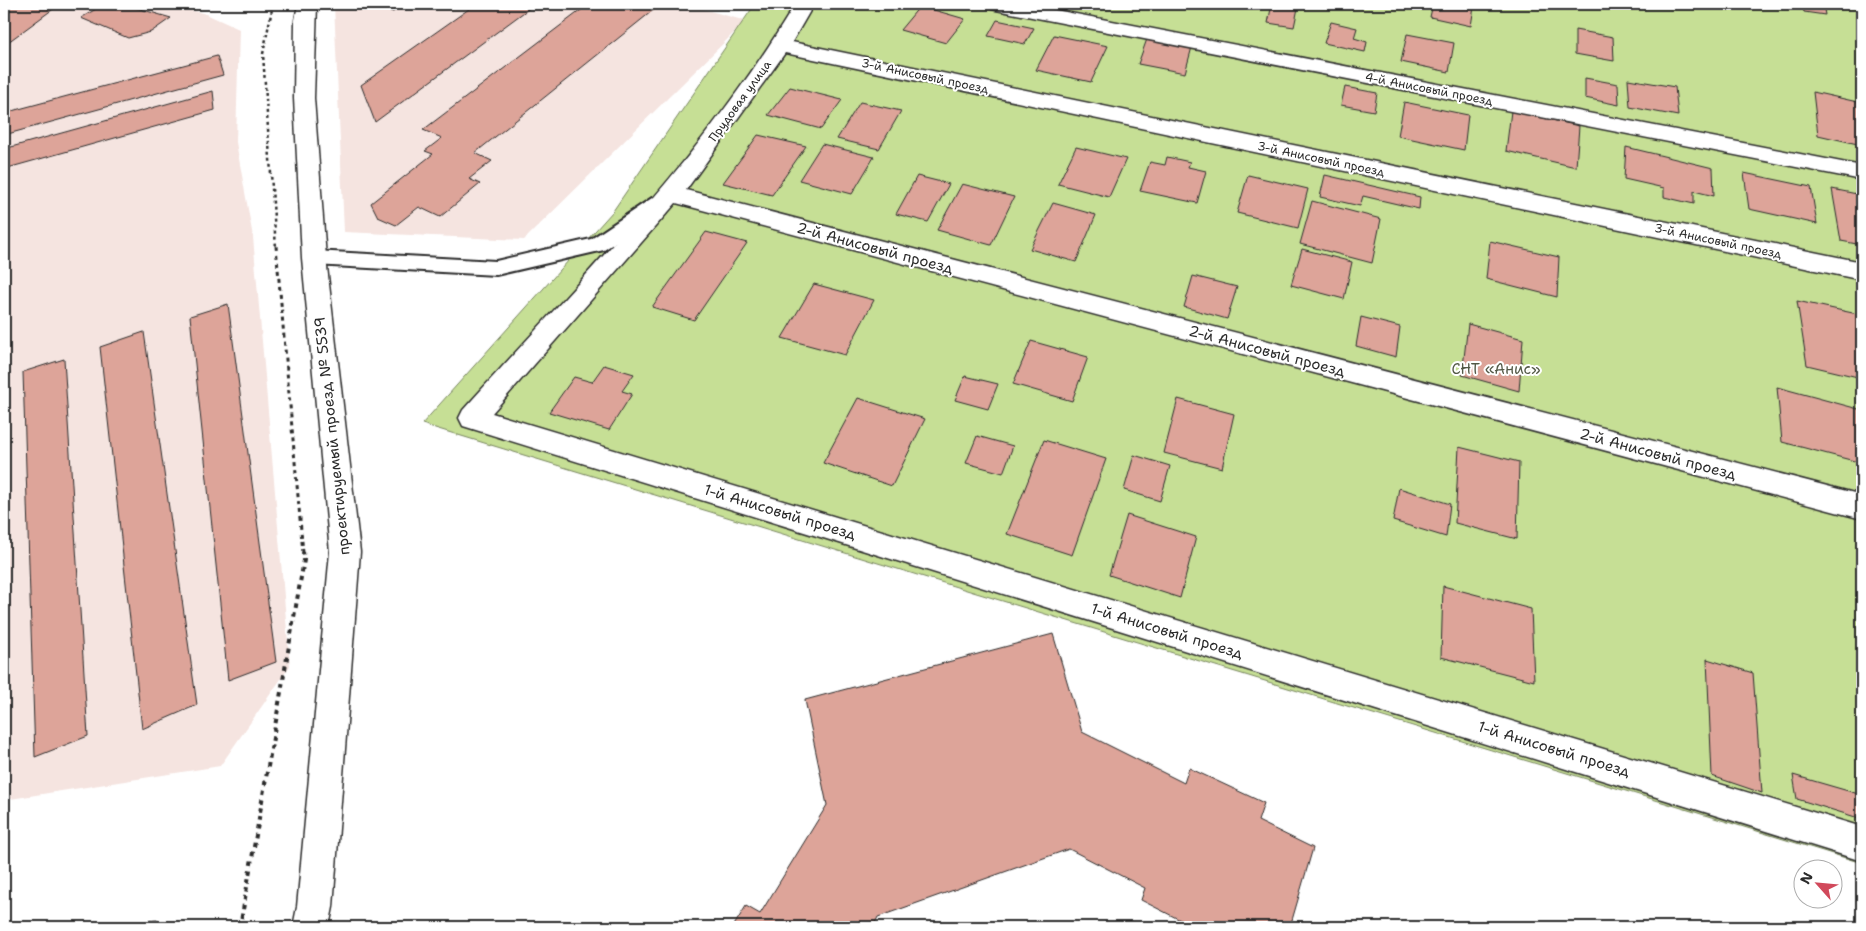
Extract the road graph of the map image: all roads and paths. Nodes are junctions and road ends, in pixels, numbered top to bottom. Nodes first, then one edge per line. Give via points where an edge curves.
1 (273, 4) edge
2 (307, 4) edge
3 (804, 4) edge
4 (996, 4) edge
5 (780, 46) junction
6 (1862, 173) edge
7 (671, 194) junction
8 (314, 258) junction
9 (1862, 271) edge
10 (472, 418) joint
11 (1862, 507) edge
12 (1862, 844) edge
13 (240, 927) edge
14 (311, 927) edge

1 - 13 path via 263,54 277,266 304,560
2 - 8 street, проектируемый проезд № 5539 via 304,98
3 - 5 street, Прудовая улица
4 - 6 street, 4-й Анисовый проезд
5 - 7 street, Прудовая улица
5 - 9 street, 3-й Анисовый проезд
7 - 8 lane via 597,245 496,268
7 - 10 street, Прудовая улица
7 - 11 street, 2-й Анисовый проезд
8 - 14 street, проектируемый проезд № 5539 via 345,552
10 - 12 street, 1-й Анисовый проезд

